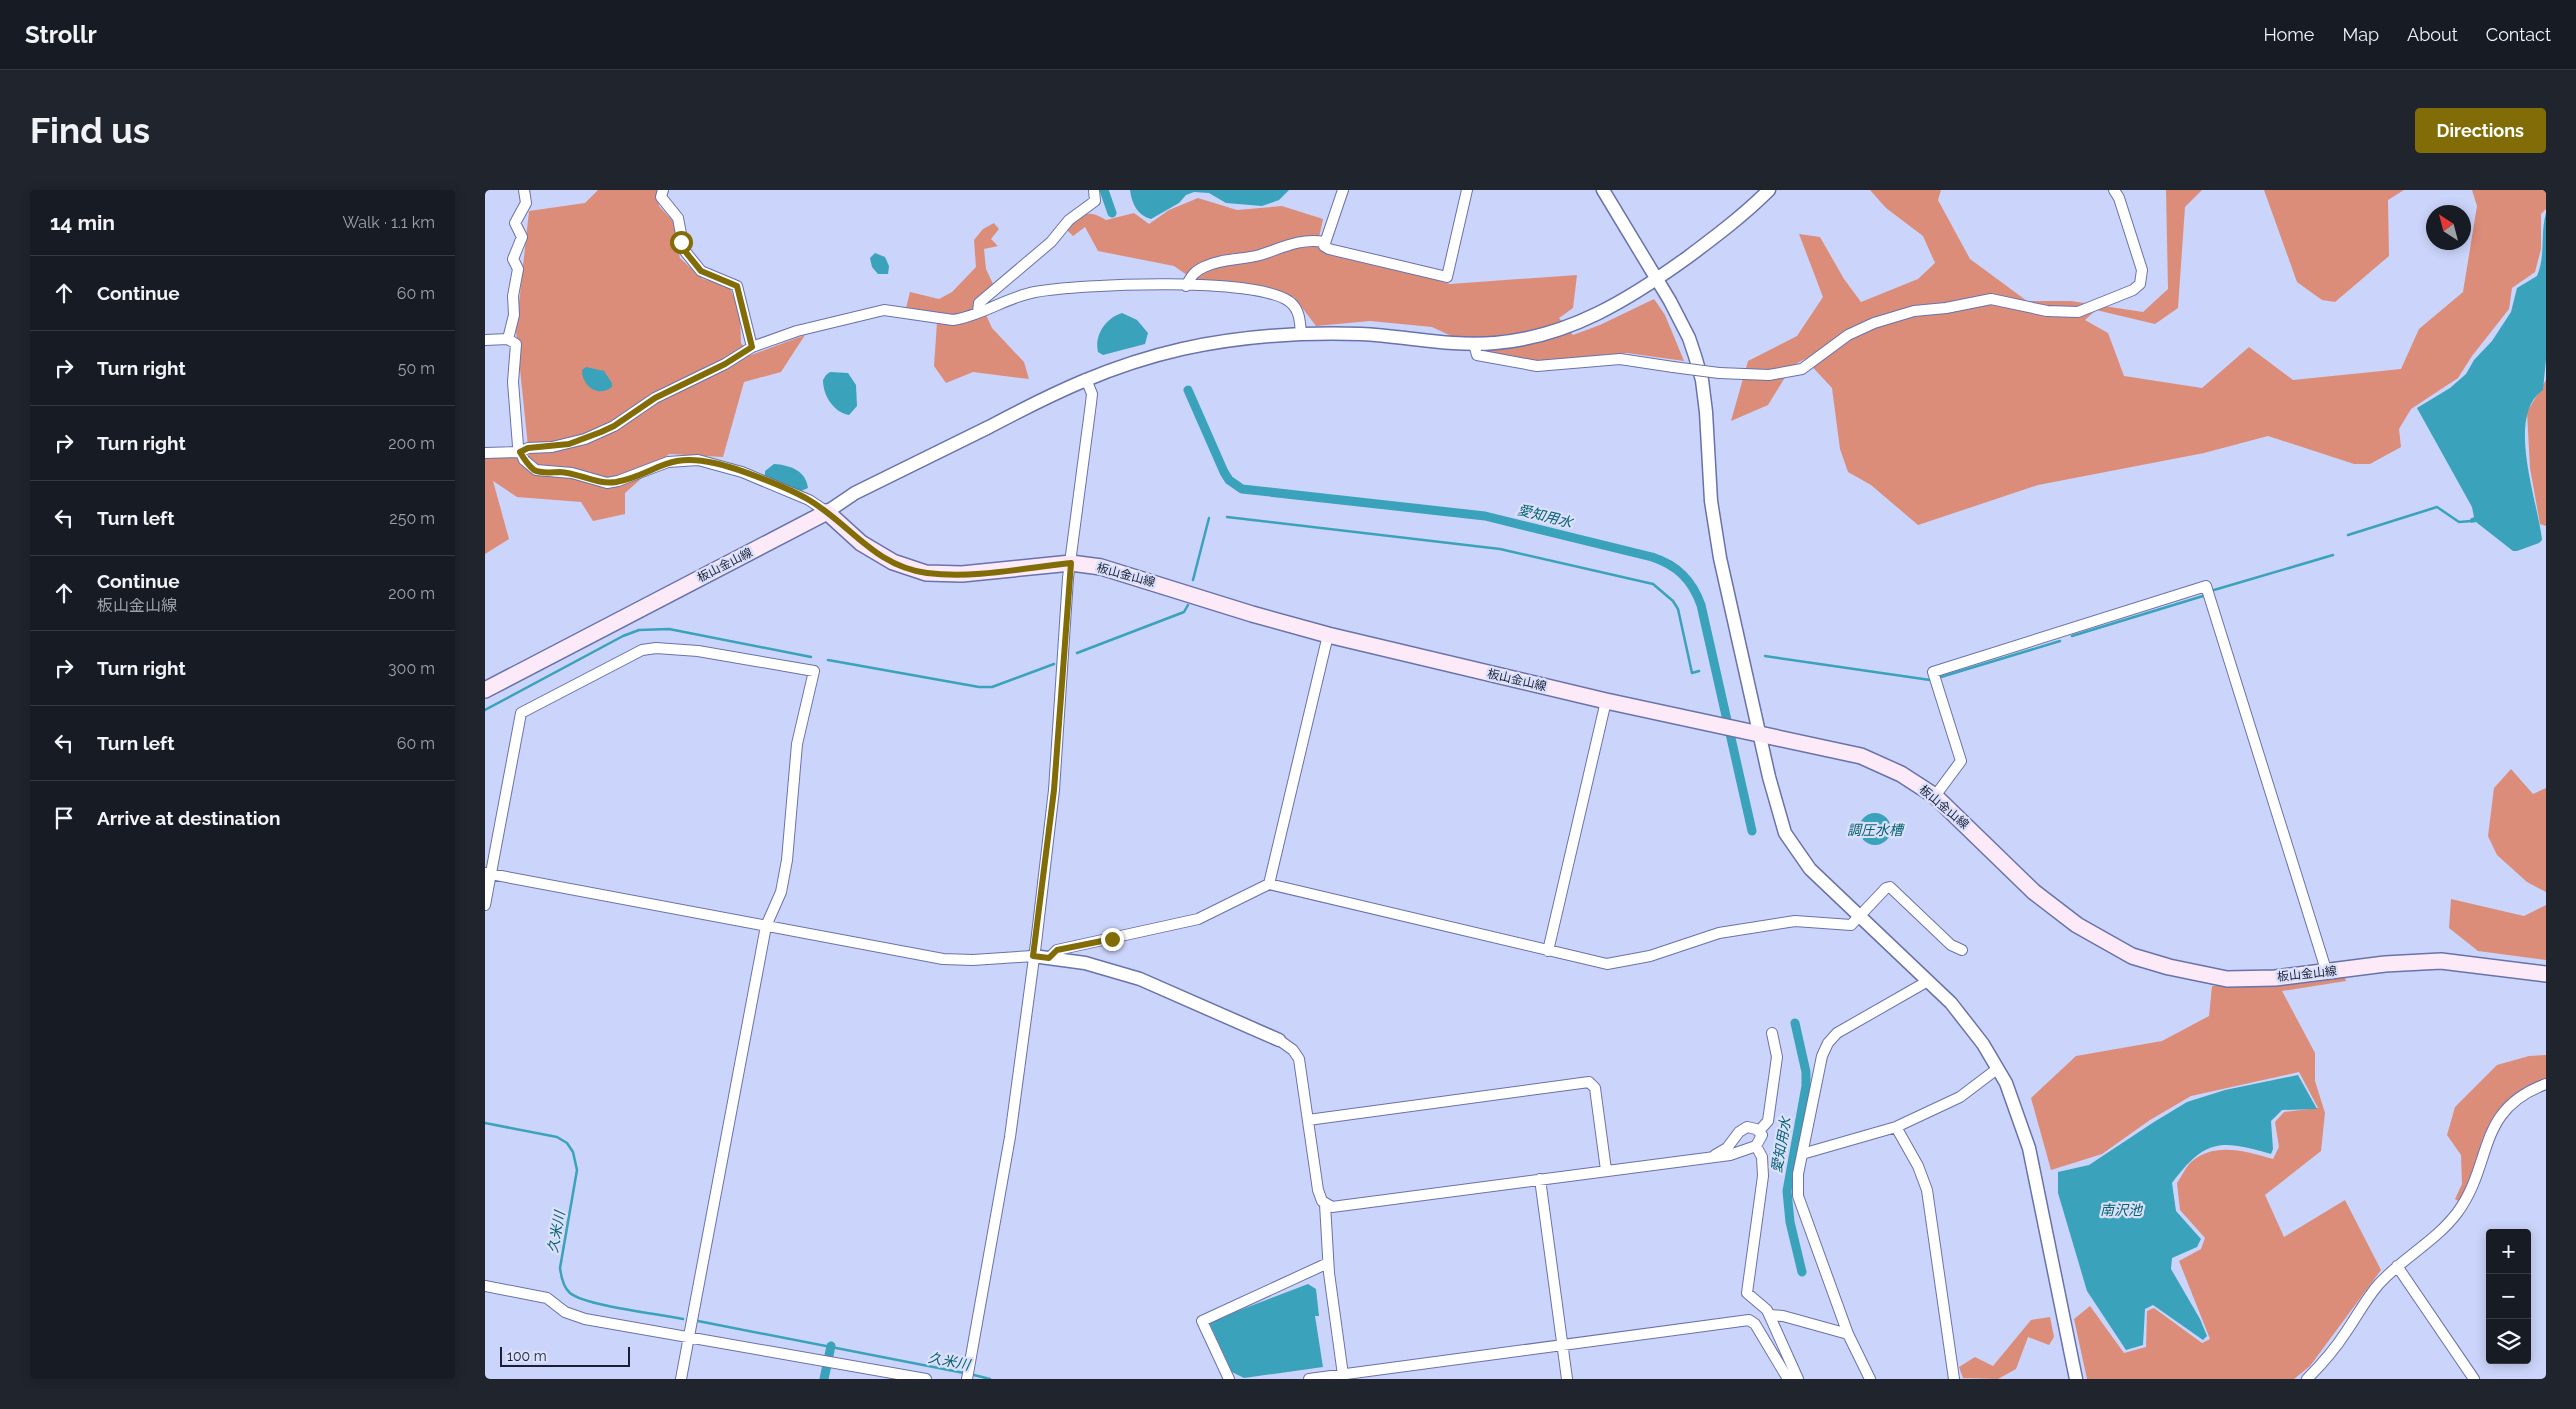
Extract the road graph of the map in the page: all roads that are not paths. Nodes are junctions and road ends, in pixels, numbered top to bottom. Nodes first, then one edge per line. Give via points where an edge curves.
1 (524, 190) edge
2 (663, 190) edge
3 (1094, 190) edge
4 (1343, 190) edge
5 (1467, 190) edge
6 (1603, 190) edge
7 (1769, 190) edge
8 (2114, 190) edge
9 (1324, 246) junction
10 (1656, 280) junction
11 (1186, 286) junction
12 (978, 312) junction
13 (1301, 334) junction
14 (508, 339) junction
15 (485, 340) edge
16 (1474, 344) junction
17 (752, 347) junction
18 (1086, 379) junction
19 (520, 452) junction
20 (485, 453) edge
21 (827, 512) junction
22 (1071, 563) junction
23 (1329, 635) junction
24 (485, 690) edge
25 (1606, 701) junction
26 (1761, 736) junction
27 (1935, 796) junction
28 (488, 874) edge
29 (1269, 884) junction
30 (485, 905) edge
31 (1859, 917) junction
32 (766, 926) junction
33 (1962, 950) dead end
34 (1548, 951) junction
35 (1033, 956) junction
36 (1049, 958) junction
37 (2327, 973) junction
38 (2546, 974) edge
39 (1928, 981) junction
40 (1772, 1033) dead end
41 (1279, 1040) joint
42 (1997, 1069) junction
43 (2546, 1084) edge
44 (1308, 1120) junction
45 (1896, 1127) junction
46 (1759, 1131) junction
47 (1757, 1146) junction
48 (1803, 1154) junction
49 (1715, 1155) junction
50 (1606, 1170) junction
51 (1540, 1179) junction
52 (1325, 1204) junction
53 (1328, 1263) junction
54 (2397, 1266) junction
55 (485, 1286) edge
56 (1770, 1314) junction
57 (1848, 1334) junction
58 (688, 1337) junction
59 (1563, 1345) junction
60 (1343, 1375) junction
61 (681, 1379) edge
62 (926, 1379) edge
63 (967, 1379) edge
64 (1229, 1379) edge
65 (1309, 1379) edge
66 (1567, 1379) edge
67 (1788, 1379) edge
68 (1798, 1379) edge
69 (1870, 1379) edge
70 (1954, 1379) edge
71 (2076, 1379) edge
72 (2307, 1379) edge
73 (2474, 1379) edge

1 - 14 street via 526,203 515,223 522,237 513,259 518,269 513,296 514,315
2 - 17 street via 661,198 678,218 681,242 691,259 706,275 728,280 737,286
3 - 12 street via 1095,201 1069,220 1051,242 979,303
4 - 9 street
5 - 9 street via 1447,277
6 - 10 street
7 - 10 street
8 - 16 street, bridge via 2142,270 2140,284 2133,290 2078,312 2047,311 1991,299 1907,313 1848,335 1802,369 1769,375 1719,373 1619,359 1537,366 1477,355
9 - 11 street via 1324,242 1302,241 1260,255 1205,266 1194,272
10 - 16 street via 1602,313 1577,323 1524,338
10 - 26 street via 1683,323 1702,380 1717,539
11 - 12 street via 1116,284 1036,292
11 - 13 street via 1250,290 1280,297 1297,309
12 - 17 street via 964,318 945,320 903,311 868,312
13 - 16 street via 1361,334
13 - 18 street via 1246,338 1181,349
14 - 15 street
14 - 19 street via 517,347 513,382
17 - 19 street via 655,398 601,432 569,444 528,448
18 - 21 street via 1040,399 855,494
18 - 22 street via 1092,394
19 - 20 street
19 - 21 street via 535,470 572,473 607,483 675,461 698,460 809,500
21 - 22 main road, 板山金山線 via 869,548 893,562 926,573 962,574
21 - 24 main road, 板山金山線
22 - 23 main road, 板山金山線 via 1141,577 1252,614
22 - 35 street via 1054,790
23 - 25 main road, 板山金山線
23 - 29 street
25 - 26 main road, 板山金山線
25 - 34 street
26 - 27 main road, 板山金山線 via 1861,756 1901,774
26 - 31 street via 1780,821 1791,844 1810,869
27 - 37 main road, 板山金山線 via 2034,892 2077,925 2132,956 2227,979
27 - 37 street via 1961,761 1933,672 2206,586
28 - 30 street
28 - 32 street
28 - 32 street via 521,713 642,650 698,651 746,658 814,671 797,744 786,868 781,892
29 - 34 street
29 - 36 street via 1198,919 1057,950
31 - 33 street via 1890,887 1951,945
31 - 34 street via 1851,925 1795,921 1719,934 1650,956 1607,964
31 - 39 street
32 - 35 street via 943,959
32 - 58 street
35 - 36 street
35 - 63 street via 1010,1137
36 - 41 street via 1085,963 1140,979
37 - 38 main road, 板山金山線 via 2385,964 2441,961
39 - 42 street via 1967,1022
39 - 48 street via 1837,1033 1828,1043 1817,1079
40 - 46 street via 1777,1057 1768,1120
41 - 44 street via 1299,1059
42 - 45 street via 1960,1097
42 - 71 street via 2011,1095 2029,1148
43 - 54 street via 2519,1096 2502,1112 2490,1134 2471,1189 2458,1212 2440,1232
44 - 50 street via 1589,1082 1595,1088
44 - 52 street via 1318,1190
45 - 48 street
45 - 70 street via 1918,1166 1927,1190
46 - 47 street via 1762,1135
46 - 49 street via 1751,1127 1743,1129 1727,1148
47 - 49 street via 1730,1155
47 - 56 street via 1762,1157 1763,1176 1747,1293 1763,1304
48 - 57 street via 1798,1174 1800,1205 1815,1238
49 - 50 street
50 - 51 street
51 - 52 street via 1338,1207
51 - 59 street
52 - 53 street
53 - 60 street
53 - 64 street via 1202,1321
54 - 72 street via 2377,1286 2324,1362
54 - 73 street
55 - 58 street via 547,1298 565,1312 585,1319
56 - 57 street
56 - 68 street
57 - 69 street
58 - 61 street
58 - 62 street
59 - 60 street
59 - 66 street
59 - 67 street via 1749,1320 1755,1324
60 - 65 street

